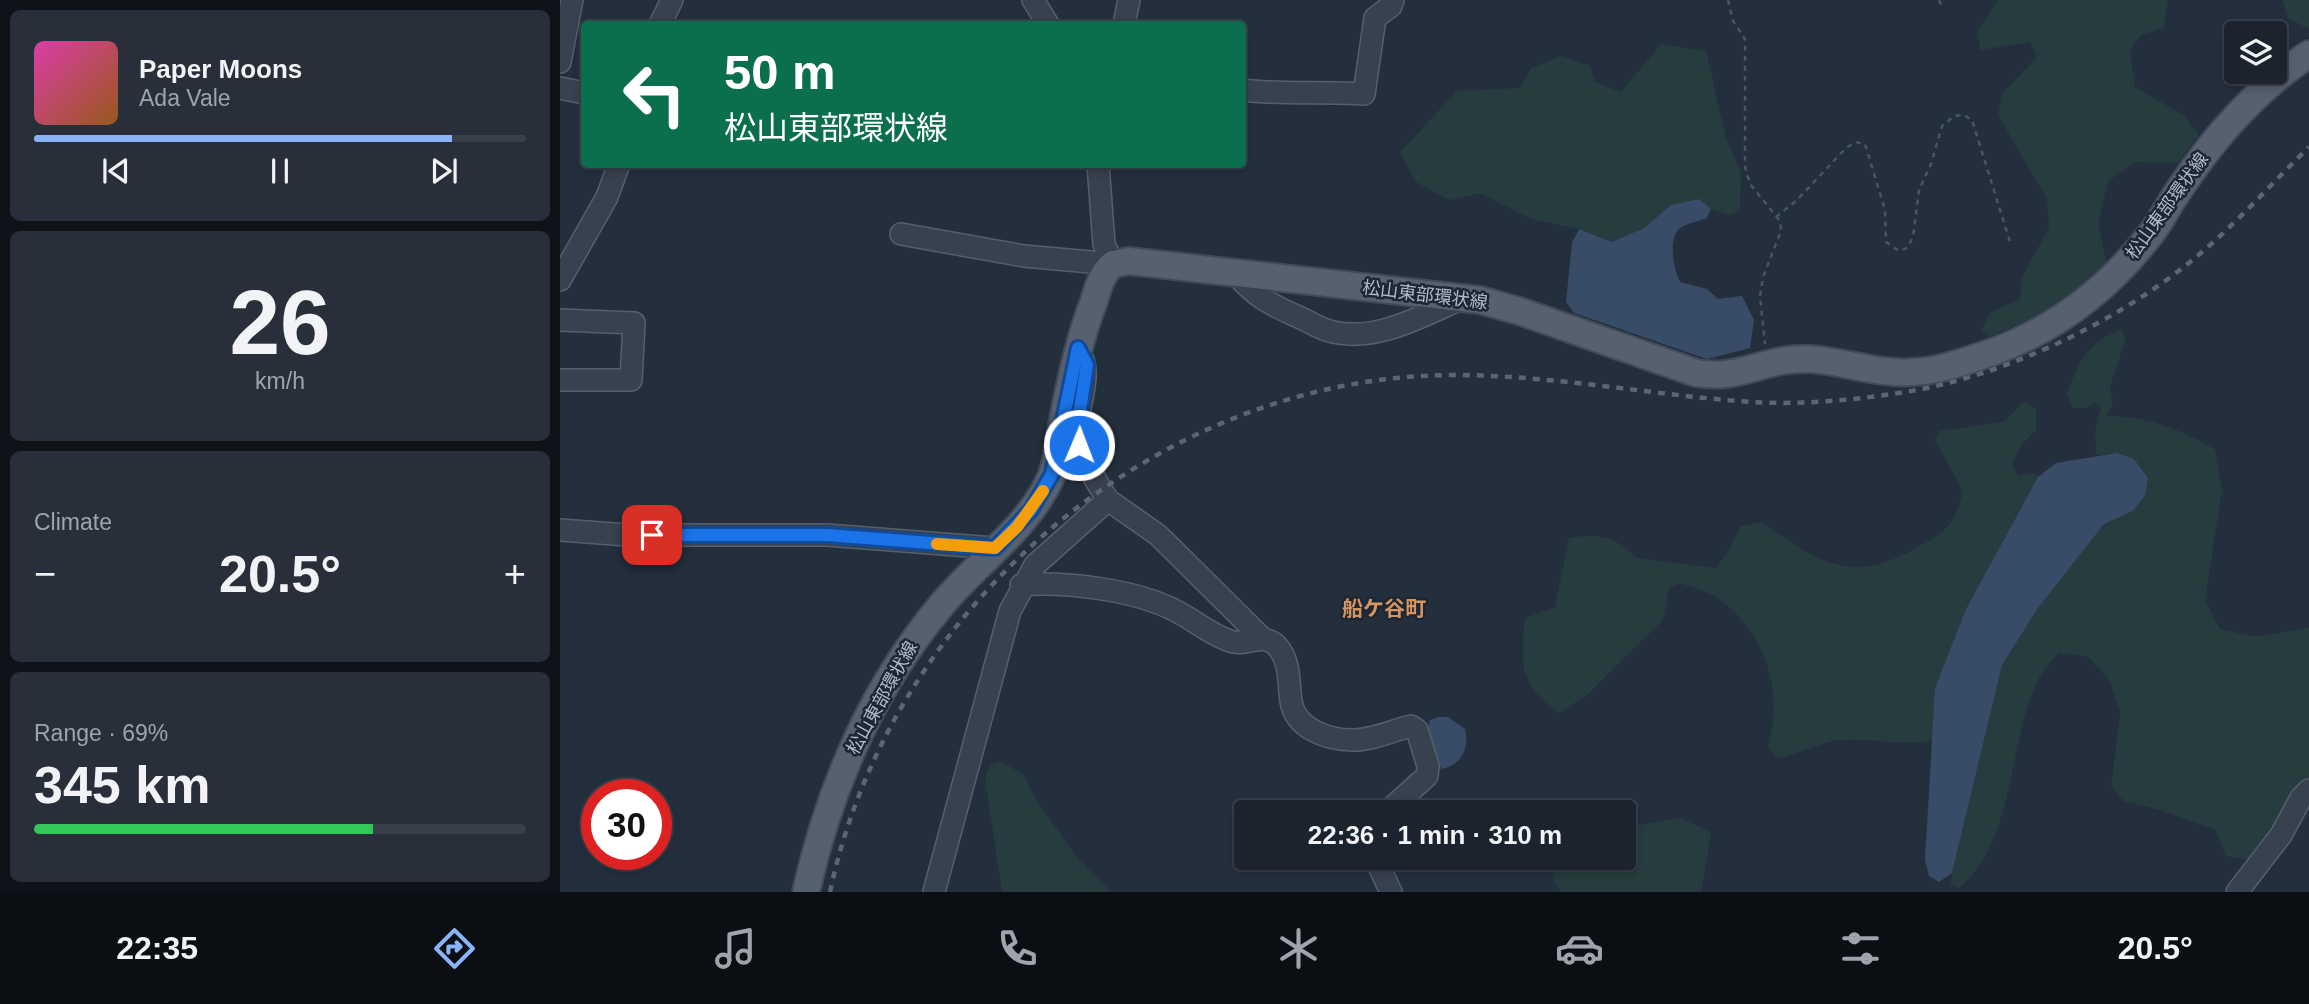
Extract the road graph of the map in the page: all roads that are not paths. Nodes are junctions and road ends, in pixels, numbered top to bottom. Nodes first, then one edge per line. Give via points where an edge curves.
1 (572, 0) edge
2 (670, 0) edge
3 (1033, 0) edge
4 (1129, 0) edge
5 (1393, 0) edge
6 (661, 21) edge
7 (1046, 21) edge
8 (1125, 21) edge
9 (2309, 54) edge
10 (560, 62) edge
11 (560, 88) edge
12 (1246, 91) edge
13 (581, 92) edge
14 (618, 168) edge
15 (1098, 168) edge
16 (901, 234) dead end
17 (1113, 264) junction
18 (1237, 275) junction
19 (560, 280) edge
20 (1463, 298) junction
21 (560, 320) edge
22 (1078, 348) junction
23 (560, 380) edge
24 (1108, 500) junction
25 (560, 530) edge
26 (995, 548) junction
27 (1021, 585) junction
28 (1262, 638) junction
29 (2309, 790) edge
30 (1400, 800) edge
31 (1381, 870) edge
32 (806, 892) edge
33 (934, 892) edge
34 (1391, 892) edge
35 (2236, 892) edge

1 - 10 street
2 - 6 street
3 - 7 street
4 - 8 street
5 - 12 street via 1375,18 1364,94
9 - 20 main road, 松山東部環状線 via 2227,127 2138,249 2107,282 2057,323 1994,351 1917,372 1883,372 1810,359 1767,362 1730,376 1696,373 1519,311
11 - 13 street
14 - 19 street via 607,197
15 - 17 street via 1104,243
16 - 17 street via 1024,256
17 - 18 main road, 松山東部環状線 via 1129,261
17 - 22 main road, 松山東部環状線 via 1103,276
18 - 20 main road, 松山東部環状線
18 - 20 street via 1269,305 1345,334 1384,330
21 - 23 street via 634,323 631,380
22 - 24 street via 1087,365 1077,428 1079,445
22 - 26 main road, 松山東部環状線 via 1052,474 1031,510
24 - 27 street via 1035,565
24 - 28 street via 1158,535
25 - 26 street via 627,535 827,535
26 - 32 main road, 松山東部環状線 via 914,639 889,678 829,806
27 - 28 street via 1045,583 1149,601 1174,609 1233,642
27 - 33 street
28 - 30 street via 1283,655 1291,704 1302,724 1317,733 1354,740 1411,726 1417,730 1427,776
29 - 35 street
31 - 34 street

